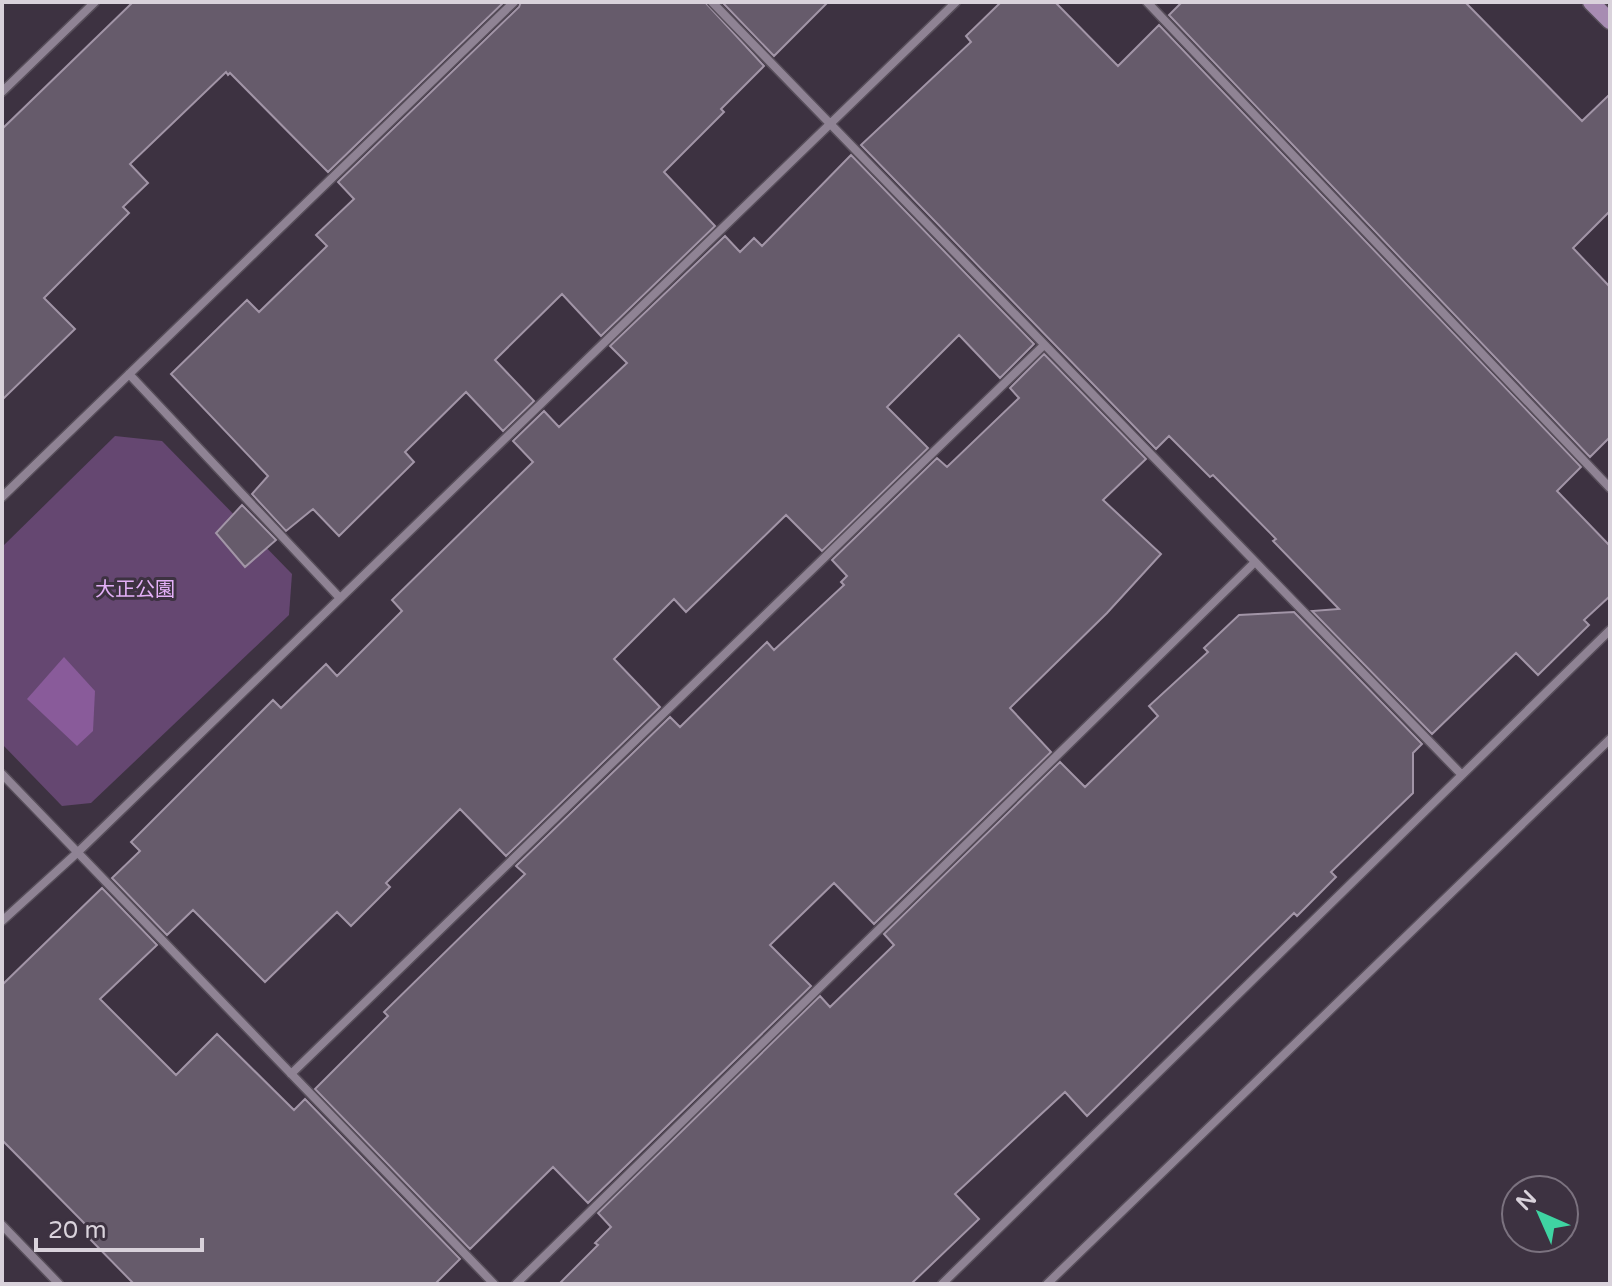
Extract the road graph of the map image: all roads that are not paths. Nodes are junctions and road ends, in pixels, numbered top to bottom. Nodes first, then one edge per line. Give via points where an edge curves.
1 (95, 2) edge
2 (514, 2) edge
3 (712, 2) edge
4 (956, 2) edge
5 (1147, 2) edge
6 (1591, 2) edge
7 (1610, 21) edge
8 (2, 92) edge
9 (829, 124) junction
10 (1044, 345) junction
11 (129, 374) junction
12 (1610, 488) edge
13 (2, 497) edge
14 (1255, 562) junction
15 (339, 597) junction
16 (1610, 630) edge
17 (1610, 739) edge
18 (2, 774) edge
19 (1462, 775) junction
20 (78, 852) junction
21 (2, 921) edge
22 (291, 1074) junction
23 (2, 1225) edge
24 (59, 1284) edge
25 (494, 1284) edge
26 (516, 1284) edge
27 (942, 1284) edge
28 (1047, 1284) edge

1 - 8 street
2 - 11 street
3 - 9 street
4 - 9 street
5 - 12 street
6 - 7 street
9 - 10 street
9 - 15 street
10 - 14 street
10 - 22 street
11 - 13 street
11 - 15 street
14 - 19 street
14 - 26 street
15 - 20 street
16 - 19 street
17 - 28 street
18 - 20 street
19 - 27 street
20 - 21 street
20 - 22 street
22 - 25 street
23 - 24 street

